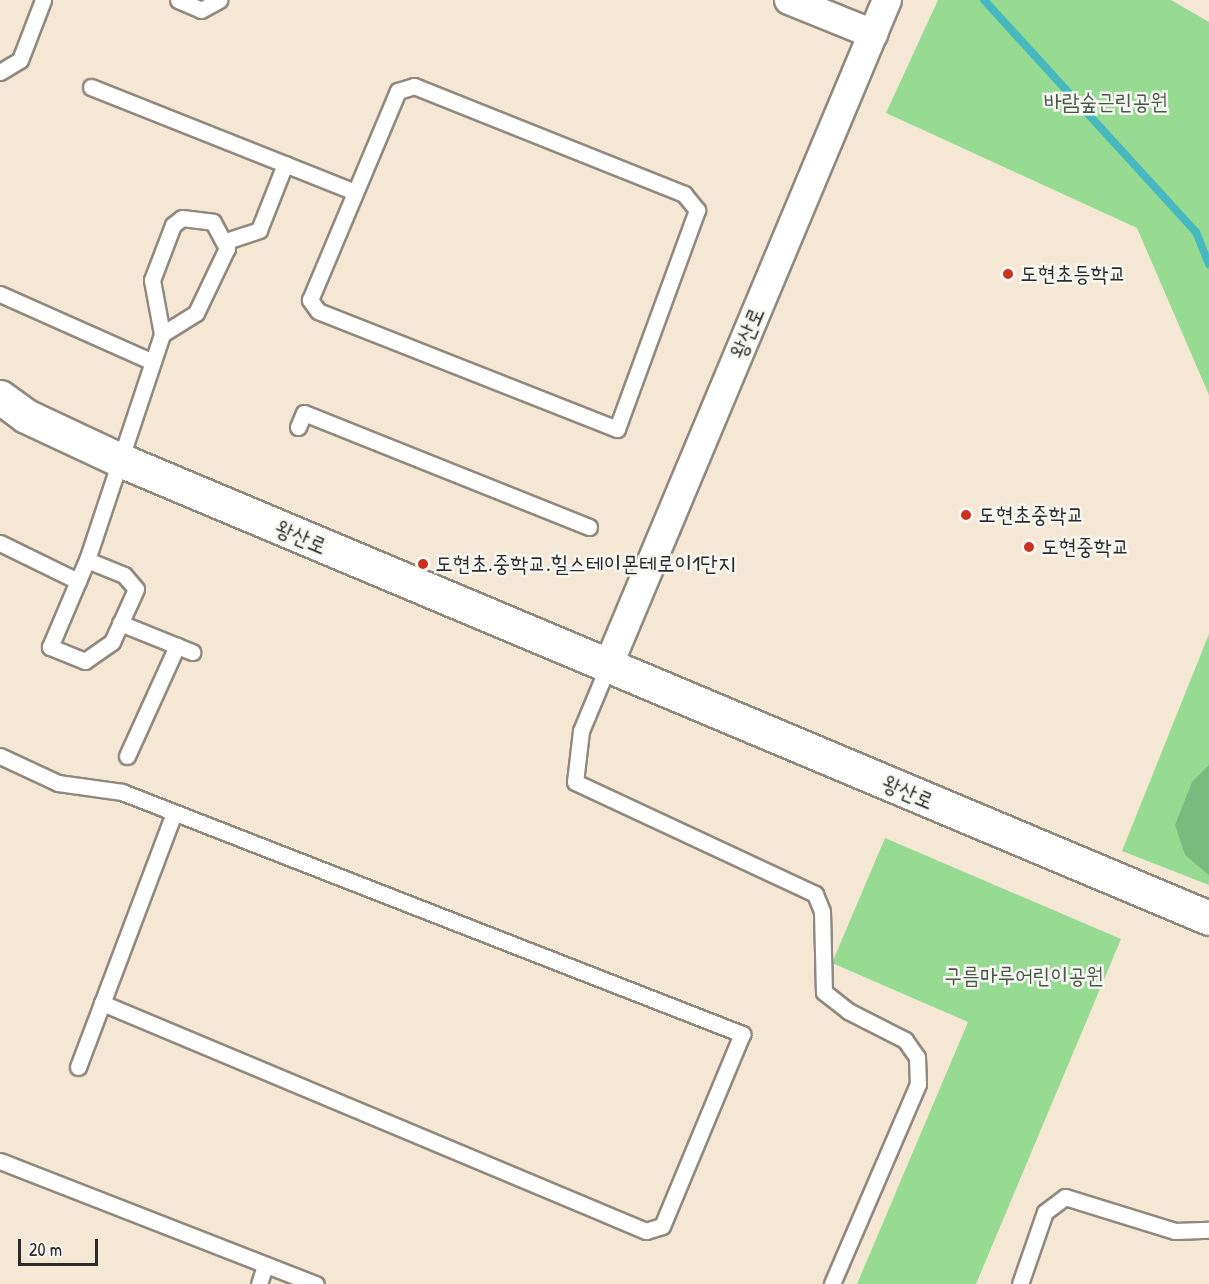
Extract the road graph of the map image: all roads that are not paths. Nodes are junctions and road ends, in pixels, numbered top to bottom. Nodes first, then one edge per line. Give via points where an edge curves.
1 (43, 0) edge
2 (178, 0) edge
3 (219, 0) edge
4 (789, 0) edge
5 (886, 0) edge
6 (873, 34) junction
7 (0, 72) edge
8 (92, 87) dead end
9 (285, 164) junction
10 (353, 191) junction
11 (226, 241) junction
12 (0, 294) edge
13 (162, 334) junction
14 (153, 362) junction
15 (0, 397) edge
16 (298, 427) dead end
17 (120, 460) junction
18 (589, 527) dead end
19 (0, 543) edge
20 (87, 560) junction
21 (78, 581) junction
22 (120, 623) junction
23 (177, 646) junction
24 (192, 652) dead end
25 (608, 666) junction
26 (0, 756) edge
27 (127, 756) dead end
28 (174, 813) junction
29 (1209, 918) edge
30 (102, 1003) junction
31 (78, 1066) dead end
32 (0, 1161) edge
33 (1209, 1230) edge
34 (265, 1265) junction
35 (259, 1284) edge
36 (316, 1284) edge
37 (832, 1284) edge
38 (1020, 1284) edge

1 - 7 lane via 21,60
2 - 3 lane via 201,10
4 - 6 street
5 - 6 street, 왕산로
6 - 25 street, 왕산로
8 - 9 lane
9 - 10 lane
9 - 11 lane via 260,230
10 - 10 lane via 310,300 318,311 617,429 697,210 684,194 414,86 398,91
11 - 13 lane via 196,313
11 - 13 lane via 213,222 197,217 182,218 173,225 152,280
12 - 14 lane
13 - 14 lane
14 - 17 lane
15 - 17 street, 왕산로 via 26,416
16 - 18 lane via 304,413
17 - 20 lane
17 - 25 street, 왕산로
19 - 21 lane
20 - 21 lane
20 - 22 lane via 124,575 136,590
21 - 22 lane via 50,647 85,661 112,642
22 - 23 lane
23 - 24 lane
23 - 27 lane
25 - 29 street, 왕산로
25 - 37 lane via 581,730 575,782 815,894 822,911 824,992 848,1011 905,1040 917,1057 918,1084
26 - 28 lane via 58,783 122,792
28 - 30 lane
28 - 30 lane via 742,1034 662,1226 646,1231
30 - 31 lane
32 - 34 lane
33 - 38 lane via 1175,1231 1065,1197 1045,1212
34 - 35 lane
34 - 36 lane

